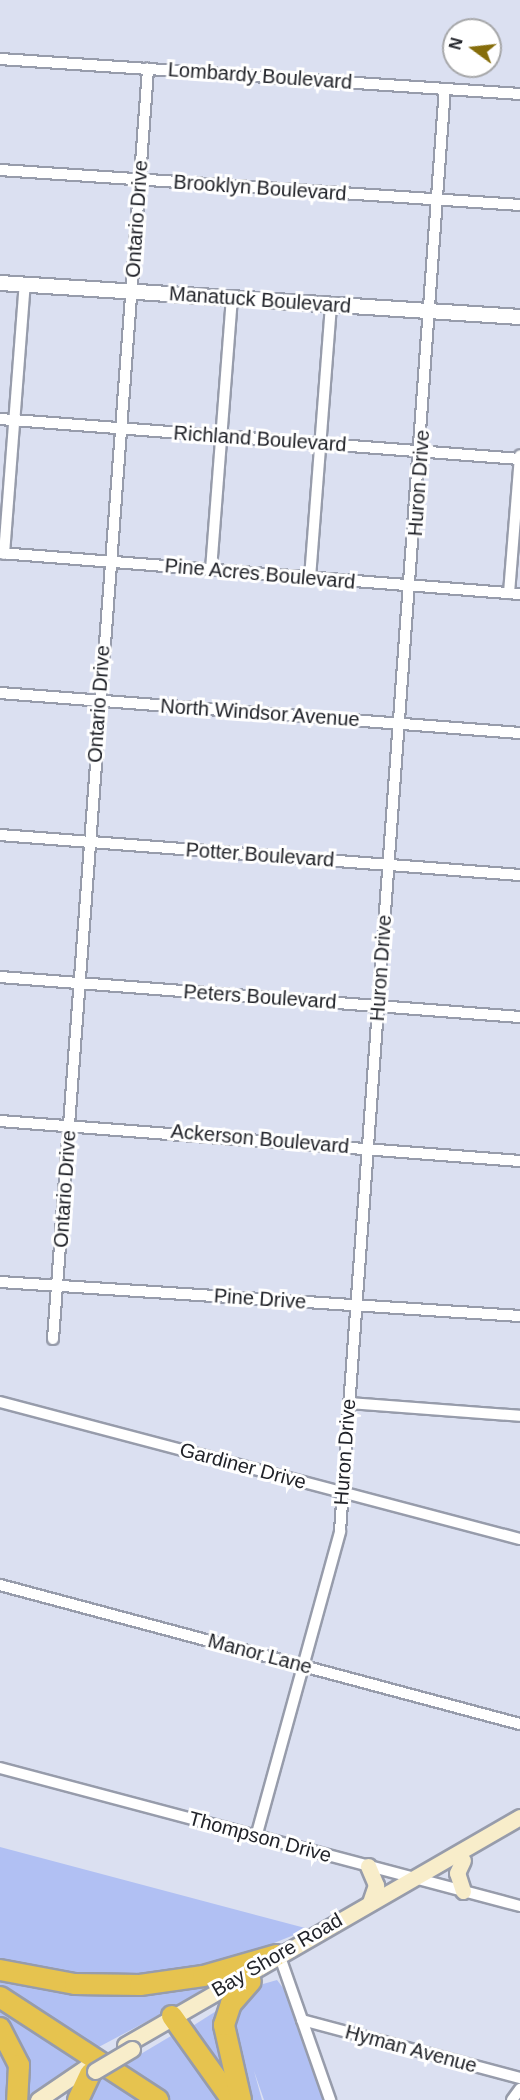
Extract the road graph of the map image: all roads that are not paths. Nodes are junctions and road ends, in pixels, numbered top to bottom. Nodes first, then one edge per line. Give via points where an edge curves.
1 (0, 59) edge
2 (148, 69) junction
3 (445, 88) junction
4 (520, 94) edge
5 (0, 170) edge
6 (140, 179) junction
7 (438, 200) junction
8 (520, 206) edge
9 (0, 283) edge
10 (25, 284) junction
11 (131, 291) junction
12 (232, 298) junction
13 (330, 305) junction
14 (430, 312) junction
15 (520, 317) edge
16 (0, 419) edge
17 (14, 420) junction
18 (121, 428) junction
19 (220, 437) junction
20 (320, 444) junction
21 (421, 452) junction
22 (520, 458) edge
23 (2, 554) edge
24 (110, 562) junction
25 (212, 570) junction
26 (310, 578) junction
27 (412, 586) junction
28 (515, 594) edge
29 (0, 693) edge
30 (99, 700) junction
31 (400, 723) junction
32 (520, 733) edge
33 (0, 835) edge
34 (90, 842) junction
35 (389, 865) junction
36 (520, 875) edge
37 (0, 977) edge
38 (79, 983) junction
39 (378, 1006) junction
40 (520, 1017) edge
41 (0, 1121) edge
42 (70, 1127) junction
43 (367, 1148) junction
44 (520, 1161) edge
45 (0, 1281) edge
46 (58, 1286) junction
47 (355, 1305) junction
48 (520, 1316) edge
49 (53, 1339) dead end
50 (0, 1402) edge
51 (349, 1403) junction
52 (520, 1416) edge
53 (343, 1492) junction
54 (520, 1539) edge
55 (0, 1585) edge
56 (304, 1665) junction
57 (520, 1724) edge
58 (0, 1768) edge
59 (520, 1817) edge
60 (520, 1828) edge
61 (256, 1836) junction
62 (463, 1860) junction
63 (368, 1866) junction
64 (419, 1880) junction
65 (462, 1891) junction
66 (370, 1902) junction
67 (520, 1906) edge
68 (279, 1957) junction
69 (0, 1970) edge
70 (251, 1981) junction
71 (0, 1997) edge
72 (175, 2020) junction
73 (302, 2020) junction
74 (0, 2028) edge
75 (91, 2071) junction
76 (520, 2078) edge
77 (520, 2089) edge
78 (17, 2100) edge
79 (38, 2100) edge
80 (51, 2100) edge
81 (78, 2100) edge
82 (158, 2100) edge
83 (232, 2100) edge
84 (241, 2100) edge
85 (330, 2100) edge
86 (512, 2100) edge

1 - 2 street, Lombardy Boulevard
2 - 3 street, Lombardy Boulevard
2 - 6 street, Ontario Drive
3 - 4 street, Lombardy Boulevard
3 - 7 street, Huron Drive
5 - 6 street, Brooklyn Boulevard
6 - 7 street, Brooklyn Boulevard
6 - 11 street, Ontario Drive
7 - 8 street, Brooklyn Boulevard
7 - 14 street, Huron Drive
9 - 10 street, Manatuck Boulevard
10 - 11 street, Manatuck Boulevard
10 - 17 street
11 - 12 street, Manatuck Boulevard
11 - 18 street, Ontario Drive
12 - 13 street, Manatuck Boulevard
12 - 19 street
13 - 14 street, Manatuck Boulevard
13 - 20 street
14 - 15 street, Manatuck Boulevard
14 - 21 street, Huron Drive
16 - 17 street, Richland Boulevard
17 - 18 street, Richland Boulevard
17 - 23 street
18 - 19 street, Richland Boulevard
18 - 24 street, Ontario Drive
19 - 20 street, Richland Boulevard
19 - 25 street
20 - 21 street, Richland Boulevard
20 - 26 street
21 - 22 street, Richland Boulevard
21 - 27 street, Huron Drive
22 - 28 street
23 - 24 street, Pine Acres Boulevard
24 - 25 street, Pine Acres Boulevard
24 - 30 street, Ontario Drive
25 - 26 street, Pine Acres Boulevard
26 - 27 street, Pine Acres Boulevard
27 - 28 street, Pine Acres Boulevard
27 - 31 street, Huron Drive
29 - 30 street, North Windsor Avenue
30 - 31 street, North Windsor Avenue
30 - 34 street, Ontario Drive
31 - 32 street, North Windsor Avenue
31 - 35 street, Huron Drive
33 - 34 street, Potter Boulevard
34 - 35 street, Potter Boulevard
34 - 38 street, Ontario Drive
35 - 36 street, Potter Boulevard
35 - 39 street, Huron Drive
37 - 38 street, Peters Boulevard
38 - 39 street, Peters Boulevard
38 - 42 street, Ontario Drive
39 - 40 street, Peters Boulevard
39 - 43 street, Huron Drive
41 - 42 street, Ackerson Boulevard
42 - 43 street, Ackerson Boulevard
42 - 46 street, Ontario Drive
43 - 44 street, Ackerson Boulevard
43 - 47 street, Huron Drive
45 - 46 street, Pine Drive
46 - 47 street, Pine Drive
46 - 49 street, Ontario Drive
47 - 48 street, Pine Drive
47 - 51 street, Huron Drive
50 - 53 street, Gardiner Drive
51 - 52 street
51 - 53 street, Huron Drive
53 - 54 street, Gardiner Drive
53 - 56 street, Huron Drive via 340,1531
55 - 56 street, Manor Lane
56 - 57 street, Manor Lane
56 - 61 street, Huron Drive
58 - 61 street, Thompson Drive
59 - 64 main road, Bay Shore Road
60 - 62 main road, Bay Shore Road
61 - 63 street, Thompson Drive
62 - 64 main road, Bay Shore Road
62 - 65 main road via 457,1873
63 - 64 street, Thompson Drive
63 - 66 main road via 376,1884
64 - 65 street, Thompson Drive
64 - 66 main road, Bay Shore Road
64 - 68 main road, Bay Shore Road
65 - 67 street, Thompson Drive
66 - 68 main road, Bay Shore Road
68 - 69 highway via 203,1976 140,1985 75,1984
68 - 70 main road, Bay Shore Road
68 - 72 main road, Bay Shore Road
68 - 73 street
70 - 72 main road, Bay Shore Road
70 - 84 highway via 230,2007 224,2025
71 - 82 highway
72 - 75 main road, Bay Shore Road
72 - 83 highway
73 - 76 street, Hyman Avenue
73 - 85 street
74 - 78 highway via 19,2065
75 - 79 main road, Bay Shore Road
75 - 80 main road, Bay Shore Road
75 - 81 highway
77 - 86 street

